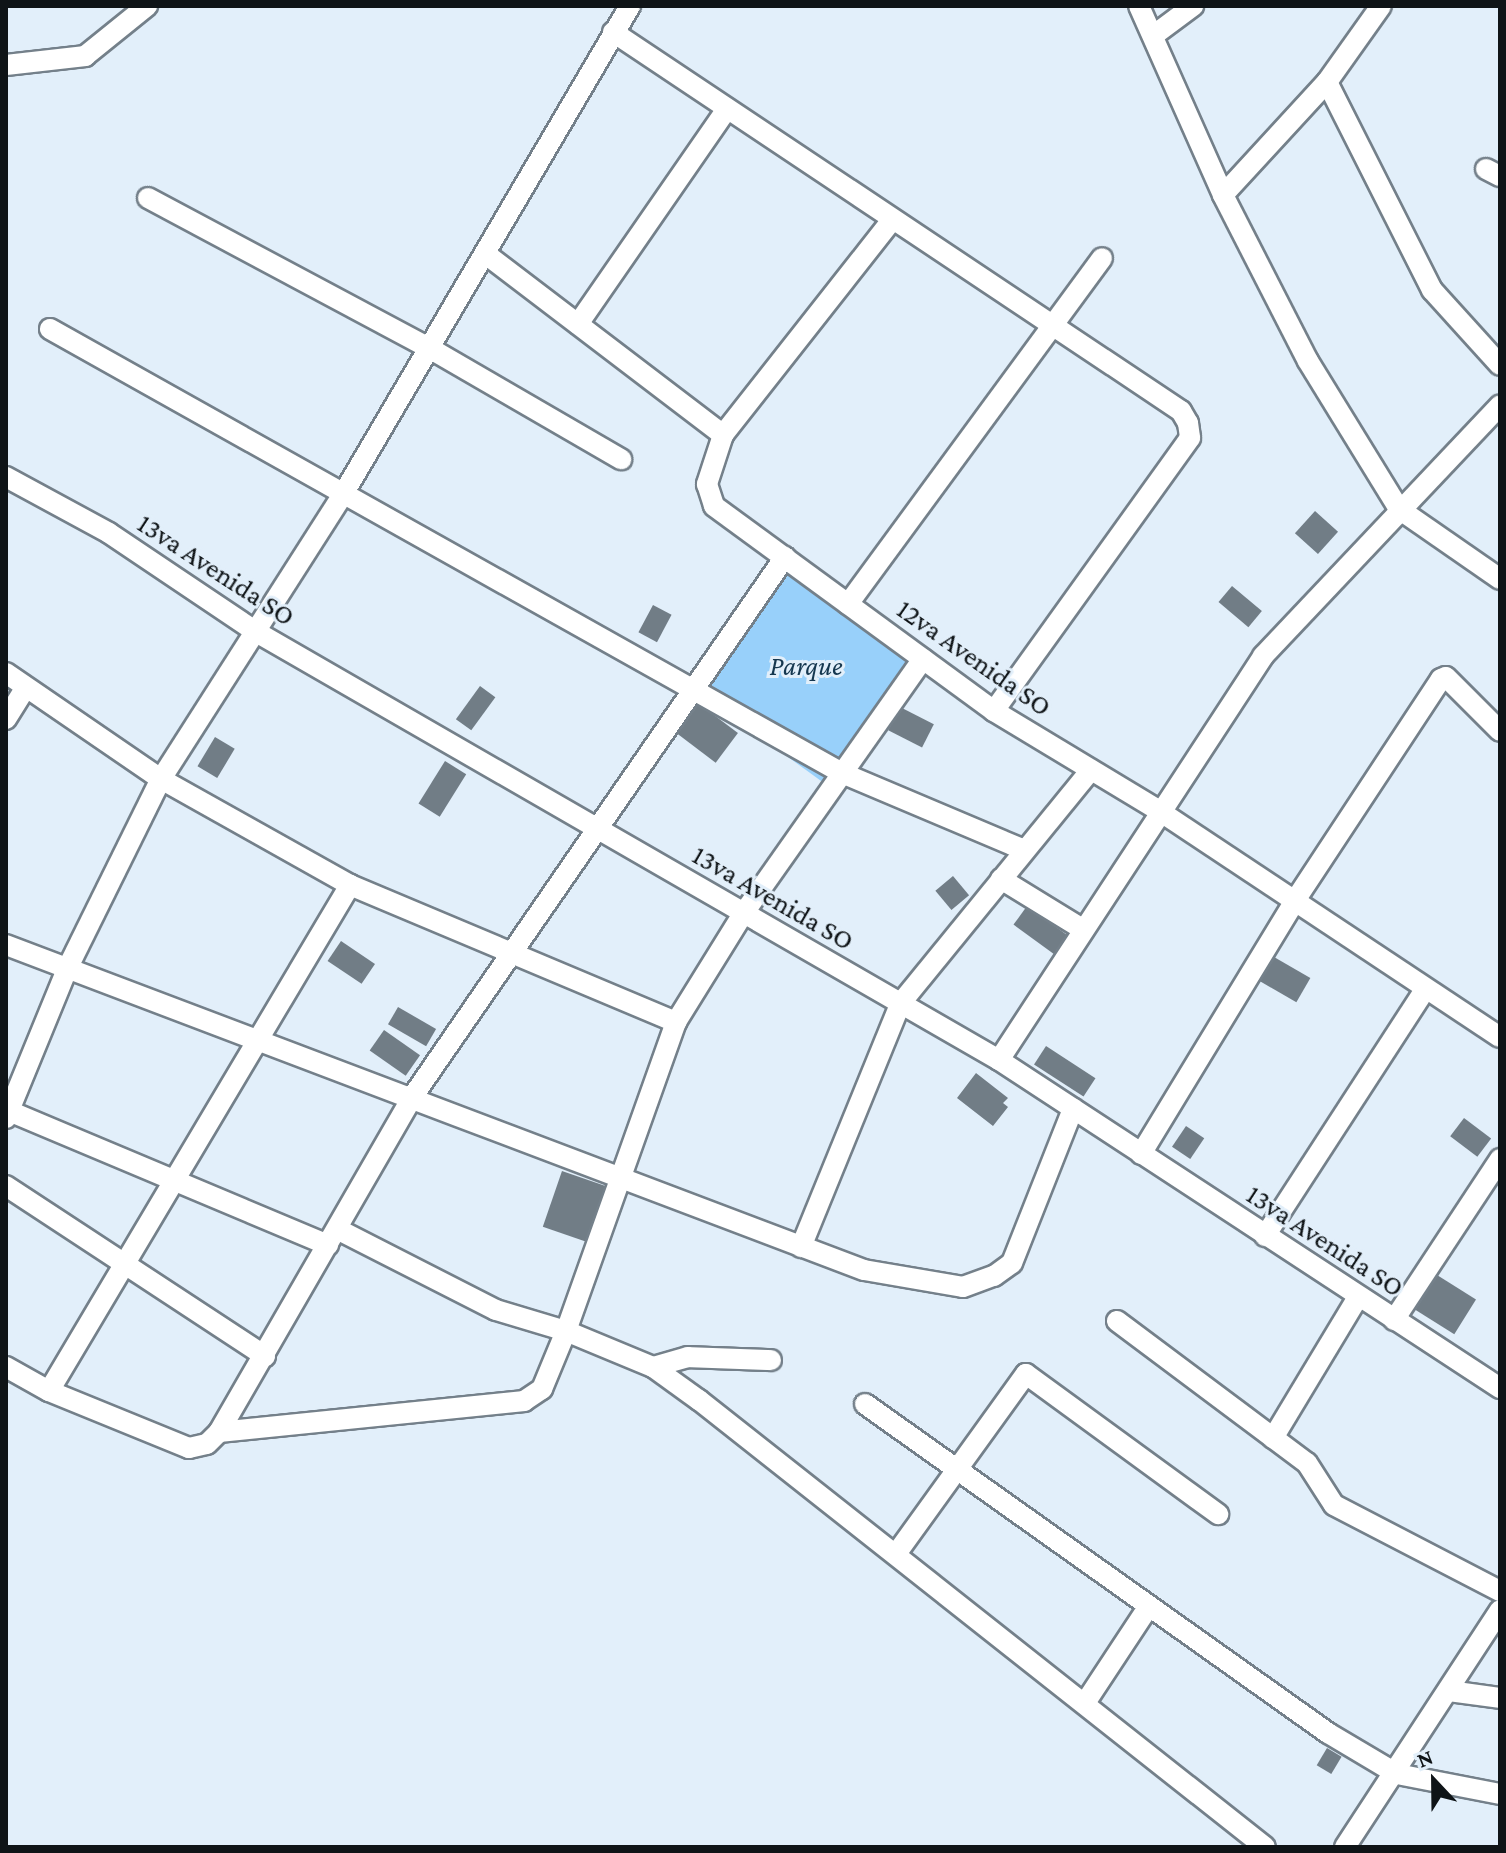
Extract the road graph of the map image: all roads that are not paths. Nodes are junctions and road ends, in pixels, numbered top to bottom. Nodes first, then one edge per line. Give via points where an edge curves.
1 (630, 6) edge
2 (1139, 6) edge
3 (1193, 6) edge
4 (1381, 6) edge
5 (134, 9) edge
6 (613, 32) junction
7 (1154, 35) junction
8 (6, 65) edge
9 (1327, 82) junction
10 (727, 109) junction
11 (1223, 195) junction
12 (148, 198) dead end
13 (892, 220) junction
14 (487, 255) junction
15 (1102, 258) dead end
16 (578, 324) junction
17 (1049, 326) junction
18 (50, 329) dead end
19 (431, 349) junction
20 (1500, 365) edge
21 (1500, 405) edge
22 (723, 435) junction
23 (621, 459) dead end
24 (6, 477) edge
25 (345, 491) junction
26 (1399, 509) junction
27 (785, 557) junction
28 (1500, 579) edge
29 (848, 604) junction
30 (258, 633) junction
31 (923, 659) junction
32 (6, 673) edge
33 (694, 688) junction
34 (25, 689) junction
35 (994, 711) junction
36 (6, 719) edge
37 (1500, 731) edge
38 (1091, 770) junction
39 (842, 773) junction
40 (161, 779) junction
41 (1158, 810) junction
42 (597, 829) junction
43 (1024, 850) junction
44 (1001, 879) junction
45 (350, 885) junction
46 (1294, 902) junction
47 (743, 914) junction
48 (1084, 930) junction
49 (6, 945) edge
50 (512, 952) junction
51 (68, 967) junction
52 (1425, 990) junction
53 (900, 1004) junction
54 (676, 1022) junction
55 (1500, 1037) edge
56 (257, 1040) junction
57 (999, 1060) junction
58 (413, 1096) junction
59 (1073, 1109) junction
60 (7, 1115) edge
61 (1141, 1154) junction
62 (1500, 1159) edge
63 (175, 1178) junction
64 (621, 1182) junction
65 (6, 1186) edge
66 (1265, 1236) junction
67 (332, 1237) junction
68 (801, 1247) junction
69 (123, 1266) junction
70 (1358, 1297) junction
71 (1394, 1320) junction
72 (1117, 1321) dead end
73 (566, 1331) junction
74 (265, 1356) junction
75 (771, 1360) dead end
76 (6, 1367) edge
77 (653, 1367) junction
78 (1500, 1388) edge
79 (49, 1391) junction
80 (865, 1404) dead end
81 (219, 1432) junction
82 (1273, 1438) junction
83 (953, 1469) junction
84 (1218, 1514) dead end
85 (896, 1554) junction
86 (1500, 1591) edge
87 (1149, 1606) junction
88 (1500, 1610) edge
89 (1449, 1691) junction
90 (1500, 1698) edge
91 (1085, 1703) junction
92 (1397, 1774) junction
93 (1500, 1794) edge
94 (1265, 1847) edge
95 (1345, 1847) edge

1 - 6 street
2 - 7 street
3 - 7 street
4 - 9 street
5 - 8 street via 85,56
6 - 10 street
6 - 14 street
7 - 11 street
9 - 11 street
9 - 20 street via 1432,290
10 - 13 street
10 - 16 street
11 - 26 street via 1308,361
12 - 19 street
13 - 17 street
13 - 22 street, 12va Avenida SO
14 - 16 street
14 - 19 street
15 - 17 street
16 - 22 street
17 - 29 street
17 - 35 street via 1181,411 1190,438
18 - 25 street
19 - 23 street
19 - 25 street
21 - 26 street
22 - 27 street, 12va Avenida SO via 707,484 708,497
24 - 30 street, 13va Avenida SO via 109,533
25 - 30 street
25 - 33 street
26 - 28 street
26 - 41 street via 1263,656
27 - 29 street, 12va Avenida SO
27 - 33 street
29 - 31 street, 12va Avenida SO
30 - 40 street
30 - 42 street, 13va Avenida SO
31 - 35 street, 12va Avenida SO
31 - 39 street
32 - 34 street
33 - 39 street
33 - 42 street
34 - 36 street
34 - 40 street
35 - 38 street, 12va Avenida SO
37 - 46 street via 1446,677 1441,679
38 - 41 street, 12va Avenida SO
38 - 43 street
39 - 43 street
39 - 47 street
40 - 45 street
40 - 51 street
41 - 46 street, 12va Avenida SO
41 - 48 street
42 - 47 street, 13va Avenida SO
42 - 50 street
43 - 44 street
44 - 48 street
44 - 53 street
45 - 50 street
45 - 56 street
46 - 52 street, 12va Avenida SO
46 - 61 street
47 - 53 street, 13va Avenida SO
47 - 54 street
48 - 57 street
49 - 51 street
50 - 54 street
50 - 58 street
51 - 56 street
51 - 60 street
52 - 55 street, 12va Avenida SO
52 - 66 street
53 - 57 street, 13va Avenida SO
53 - 68 street
54 - 64 street
56 - 58 street
56 - 63 street
57 - 59 street, 13va Avenida SO
58 - 64 street
58 - 67 street
59 - 61 street, 13va Avenida SO
59 - 68 street via 1012,1263 994,1276 963,1287 864,1270
60 - 63 street
61 - 66 street, 13va Avenida SO
62 - 71 street
63 - 67 street
63 - 69 street
64 - 68 street
64 - 73 street
65 - 69 street
66 - 70 street, 13va Avenida SO
67 - 73 street via 496,1310
67 - 74 street
69 - 74 street
69 - 79 street
70 - 71 street, 13va Avenida SO
70 - 82 street
71 - 78 street, 13va Avenida SO
72 - 82 street
73 - 77 street
73 - 81 street via 542,1389 524,1401
74 - 81 street
75 - 77 street via 688,1357
76 - 79 street
77 - 85 street
79 - 81 street via 189,1448 207,1444
80 - 83 street
82 - 86 street via 1307,1463 1334,1505
83 - 84 street via 1029,1374
83 - 85 street
83 - 87 street
85 - 91 street
87 - 91 street
87 - 92 street
88 - 89 street
89 - 90 street
89 - 92 street
91 - 94 street
92 - 93 street
92 - 95 street

